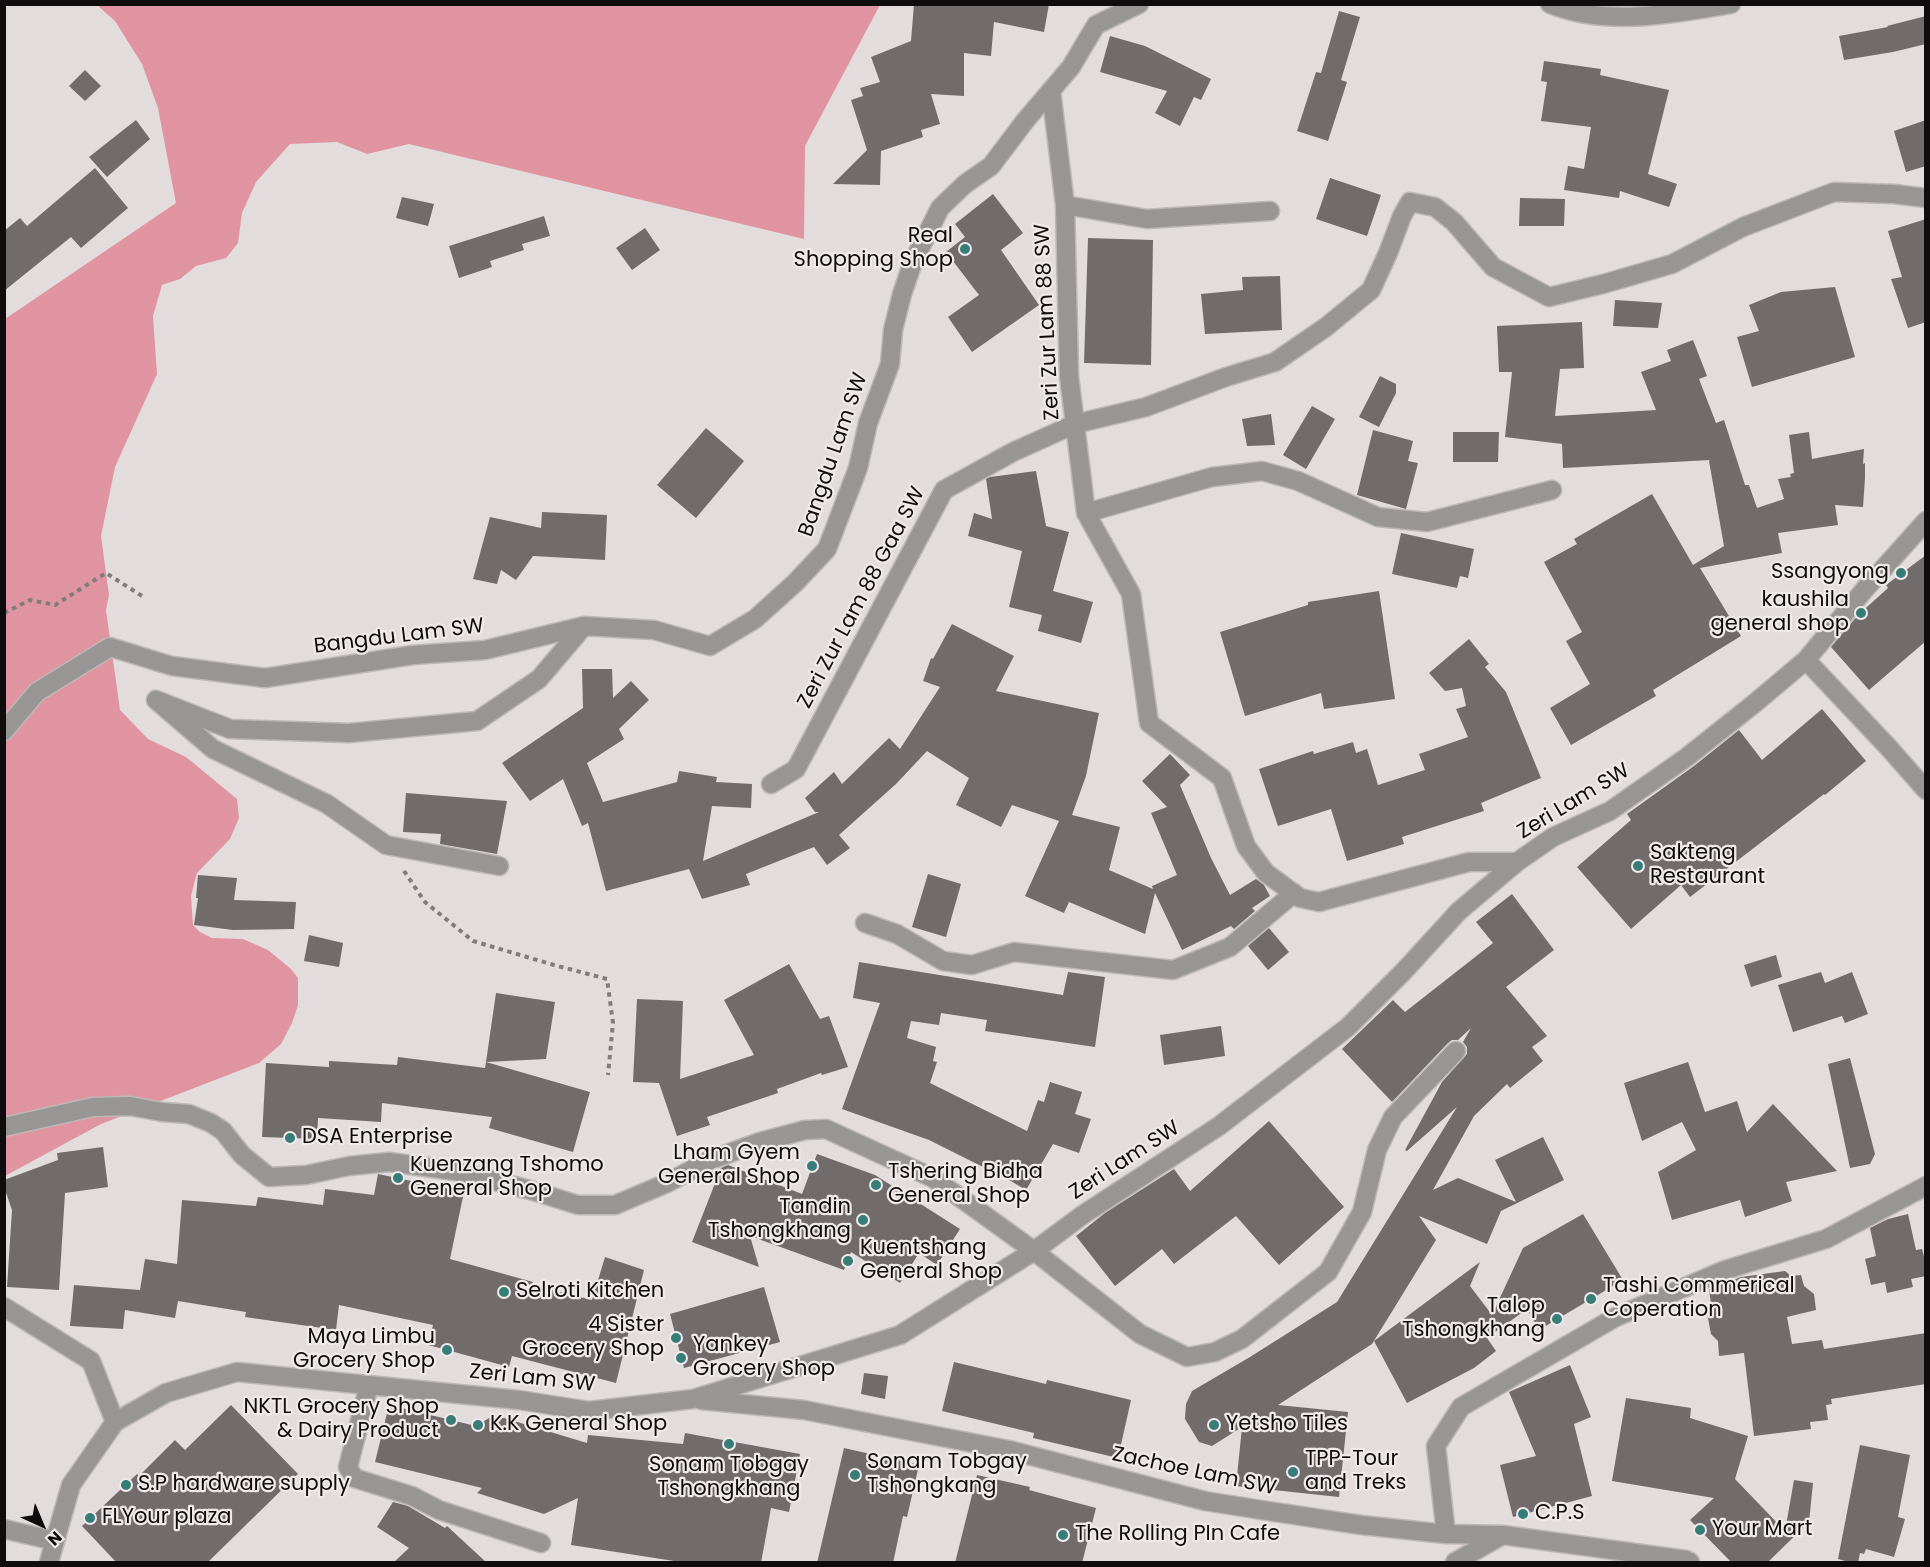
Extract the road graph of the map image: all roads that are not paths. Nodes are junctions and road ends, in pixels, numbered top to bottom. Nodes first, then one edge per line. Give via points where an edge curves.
1 (1139, 4) edge
2 (1550, 4) edge
3 (1731, 4) edge
4 (1051, 91) junction
5 (1926, 198) edge
6 (1065, 205) junction
7 (1270, 212) dead end
8 (1075, 424) junction
9 (1552, 490) dead end
10 (1086, 513) junction
11 (1926, 521) edge
12 (584, 626) junction
13 (1806, 660) junction
14 (4, 731) edge
15 (771, 784) dead end
16 (1926, 790) edge
17 (1517, 862) junction
18 (499, 866) dead end
19 (1294, 893) junction
20 (865, 922) dead end
21 (1456, 1051) dead end
22 (4, 1127) edge
23 (1926, 1186) edge
24 (1034, 1251) junction
25 (4, 1307) edge
26 (369, 1385) junction
27 (693, 1399) junction
28 (115, 1422) junction
29 (4, 1528) edge
30 (1446, 1534) junction
31 (1503, 1535) junction
32 (55, 1541) junction
33 (541, 1543) dead end
34 (49, 1563) edge
35 (1455, 1563) edge
36 (1690, 1563) edge

1 - 4 street, Bangdu Lam SW via 1096,25 1071,67
2 - 3 street via 1591,15 1623,17
4 - 6 street, Zeri Zur Lam 88 SW
4 - 12 street, Bangdu Lam SW via 991,166 940,208 913,262 893,330 890,364 828,549 755,619 710,646 654,630
5 - 8 street, Zeri Zur Lam 88 Gaa SW via 1834,192 1743,227 1672,264 1549,297 1493,267 1454,222 1435,207 1410,202 1371,290 1275,362 1146,407
6 - 7 street via 1147,219
6 - 8 street, Zeri Zur Lam 88 SW via 1069,376
8 - 10 street, Zeri Zur Lam 88 SW
8 - 15 street, Zeri Zur Lam 88 Gaa SW via 944,490 796,768
9 - 10 street via 1427,522 1378,517 1298,481 1262,471 1212,477
10 - 19 street, Zeri Zur Lam 88 SW via 1131,594 1149,723 1222,778 1246,846 1266,873
11 - 13 street, Zeri Lam SW
12 - 14 street, Bangdu Lam SW via 484,650 413,655 265,678 172,666 110,647 38,692
12 - 18 street via 538,679 477,721 349,733 230,729 156,700 213,749 327,804 386,845
13 - 16 street
13 - 17 street, Zeri Lam SW via 1687,757 1610,812 1552,837
17 - 19 street, Zeri Zur Lam 88 SW via 1469,862 1319,902
17 - 24 street, Zeri Lam SW via 1459,911 1348,1027 1219,1126
19 - 20 street via 1230,947 1173,970 1014,952 972,965 943,961 897,934
21 - 24 street via 1393,1117 1377,1150 1362,1212 1328,1272 1242,1339 1215,1352 1187,1357 1140,1334
22 - 24 street via 93,1107 130,1106 189,1114 223,1131 242,1155 269,1177 389,1162 455,1171 578,1205 615,1205 710,1160 760,1142 805,1130 826,1129 933,1178
23 - 30 street via 1826,1239 1725,1270 1616,1317 1461,1407 1436,1446
24 - 27 street, Zeri Lam SW via 900,1335
25 - 28 street via 91,1361
26 - 27 street, Zeri Lam SW via 589,1411
26 - 28 street, Zeri Lam SW via 237,1372 166,1393
26 - 33 street via 348,1467 354,1478
27 - 30 street, Zachoe Lam SW via 804,1410 1009,1450 1205,1501
28 - 32 street, Zeri Lam SW via 71,1485
29 - 32 street
30 - 31 street, Zachoe Lam SW
31 - 35 street
31 - 36 street, Zachoe Lam SW
32 - 34 street, Zeri Lam SW

